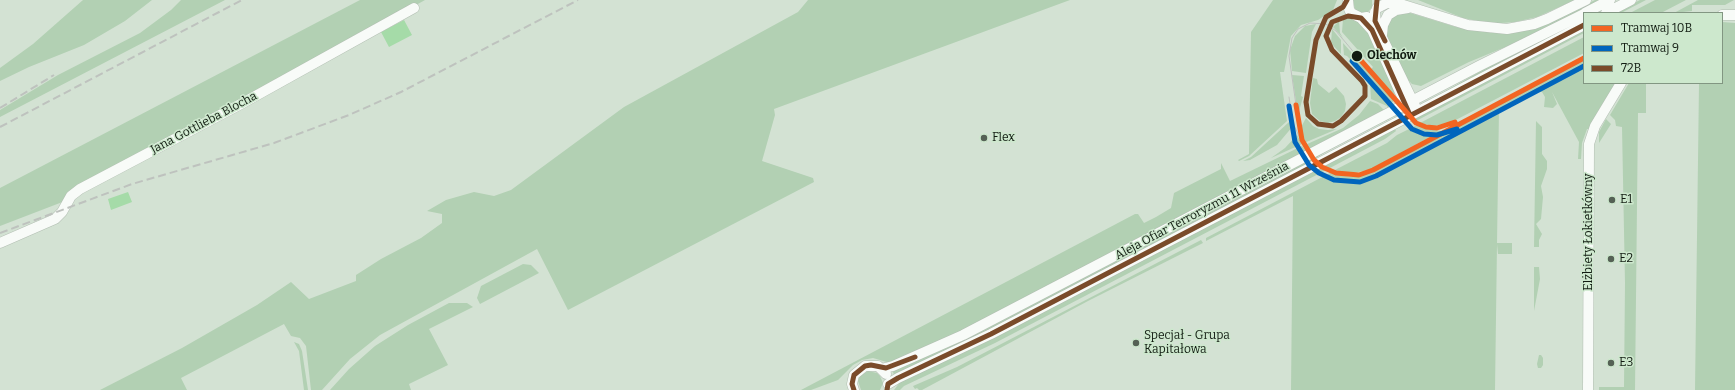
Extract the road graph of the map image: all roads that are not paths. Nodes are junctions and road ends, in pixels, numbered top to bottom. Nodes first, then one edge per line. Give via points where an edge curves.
1 (1348, 0) edge
2 (1586, 0) edge
3 (1610, 0) edge
4 (1631, 0) edge
5 (1409, 4) edge
6 (1376, 7) edge
7 (414, 8) dead end
8 (1587, 12) edge
9 (1608, 12) edge
10 (1583, 14) edge
11 (1723, 15) edge
12 (1735, 15) edge
13 (1361, 18) junction
14 (1583, 25) edge
15 (1382, 35) junction
16 (1620, 84) edge
17 (1409, 103) junction
18 (1414, 113) junction
19 (0, 243) edge
20 (881, 369) junction
21 (888, 387) edge
22 (854, 390) edge
23 (1588, 390) edge

1 - 13 street via 1351,14
2 - 5 street via 1548,19 1507,28 1468,25
3 - 8 street, Aleja Ofiar Terroryzmu 11 Września
4 - 9 street
5 - 6 street via 1392,2
5 - 15 street via 1388,15
6 - 13 street via 1370,16
6 - 15 street via 1376,25
7 - 19 street, Jana Gottlieba Blocha via 80,189 71,196 55,219
10 - 17 street, Aleja Ofiar Terroryzmu 11 Września
11 - 12 street
13 - 17 street via 1372,30
14 - 18 street, Aleja Ofiar Terroryzmu 11 Września
15 - 17 street
16 - 23 street, Elżbiety Łokietkówny via 1595,126 1589,144
17 - 18 street
17 - 20 street, Aleja Ofiar Terroryzmu 11 Września via 963,335
18 - 21 street, Aleja Ofiar Terroryzmu 11 Września via 991,334 898,378
20 - 21 street via 888,378
20 - 22 street via 871,365 860,368 853,379

